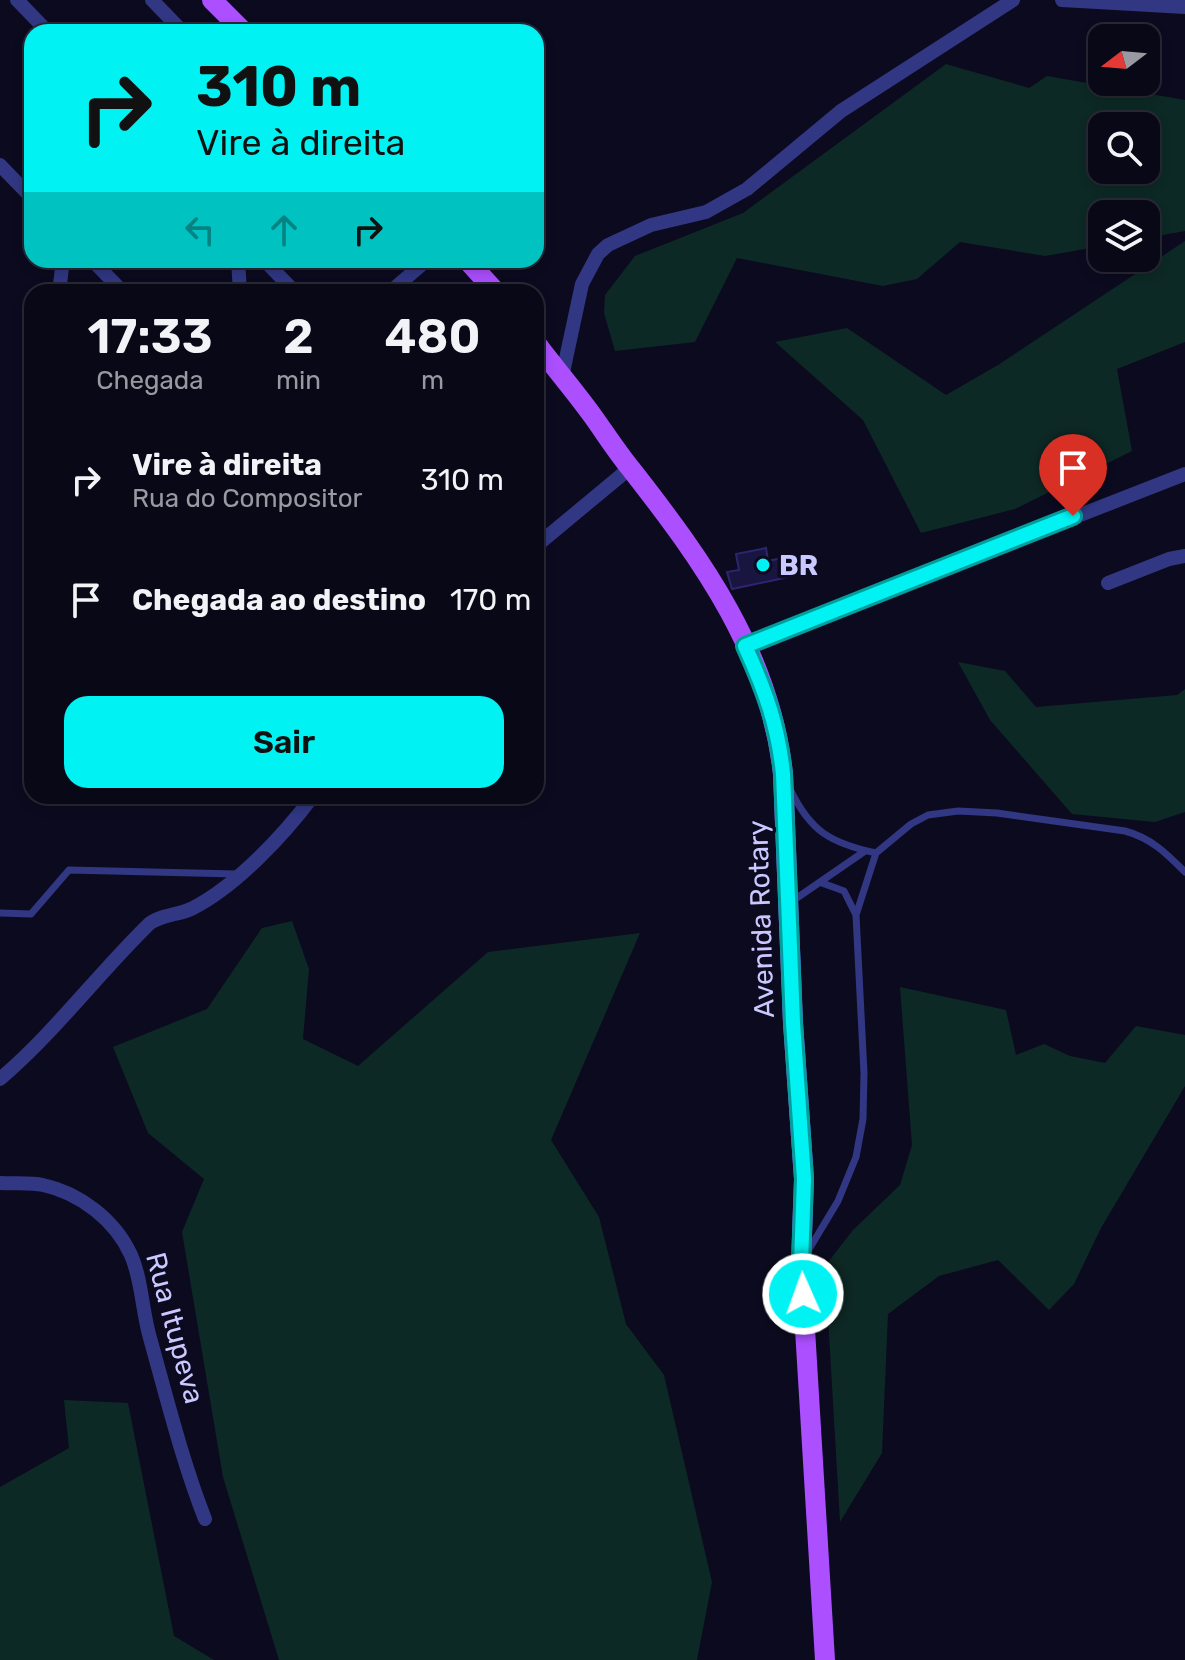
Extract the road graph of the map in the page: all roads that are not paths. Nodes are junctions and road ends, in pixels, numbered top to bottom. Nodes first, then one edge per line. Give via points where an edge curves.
1 (17, 0) edge
2 (152, 0) edge
3 (212, 0) edge
4 (1013, 0) edge
5 (1062, 0) edge
6 (1185, 7) edge
7 (40, 24) edge
8 (175, 24) edge
9 (236, 24) edge
10 (0, 165) edge
11 (24, 190) edge
12 (100, 268) edge
13 (272, 268) edge
14 (418, 268) edge
15 (474, 268) edge
16 (115, 284) edge
17 (287, 284) edge
18 (399, 284) edge
19 (489, 284) edge
20 (544, 353) edge
21 (562, 377) junction
22 (630, 468) junction
23 (1185, 474) edge
24 (544, 539) edge
25 (1185, 556) edge
26 (1108, 583) dead end
27 (745, 646) junction
28 (783, 774) junction
29 (306, 804) edge
30 (865, 851) junction
31 (876, 853) junction
32 (1185, 872) edge
33 (238, 875) junction
34 (822, 883) junction
35 (789, 904) junction
36 (0, 913) edge
37 (856, 915) junction
38 (0, 1079) edge
39 (0, 1183) edge
40 (801, 1263) junction
41 (205, 1519) dead end
42 (825, 1660) edge

1 - 7 street
2 - 8 street
3 - 9 main road
4 - 21 street via 841,111 747,189 715,208 644,228 608,245 582,284
5 - 6 street
10 - 11 street
12 - 16 street
13 - 17 street
14 - 18 street
15 - 19 main road
20 - 21 main road, Avenida Rotary
21 - 22 main road, Avenida Rotary
22 - 24 street
22 - 27 main road, Avenida Rotary via 702,564 731,610
23 - 27 street
25 - 26 street
27 - 28 main road, Avenida Rotary via 766,693
28 - 30 lane via 813,827
28 - 35 main road, Avenida Rotary
29 - 33 street
30 - 31 lane
30 - 34 lane
31 - 32 lane via 928,815 997,813 1143,836
31 - 37 lane
33 - 36 lane via 69,870 31,914
33 - 38 street via 195,907 150,923 37,1047
34 - 35 lane
34 - 37 lane via 844,891
35 - 40 main road, Avenida Rotary via 804,1179
37 - 40 lane via 863,1119 856,1157 838,1201
39 - 41 street, Rua Itupeva via 42,1185 67,1194 97,1211 121,1239 135,1269 149,1335
40 - 42 main road, Avenida Rotary

